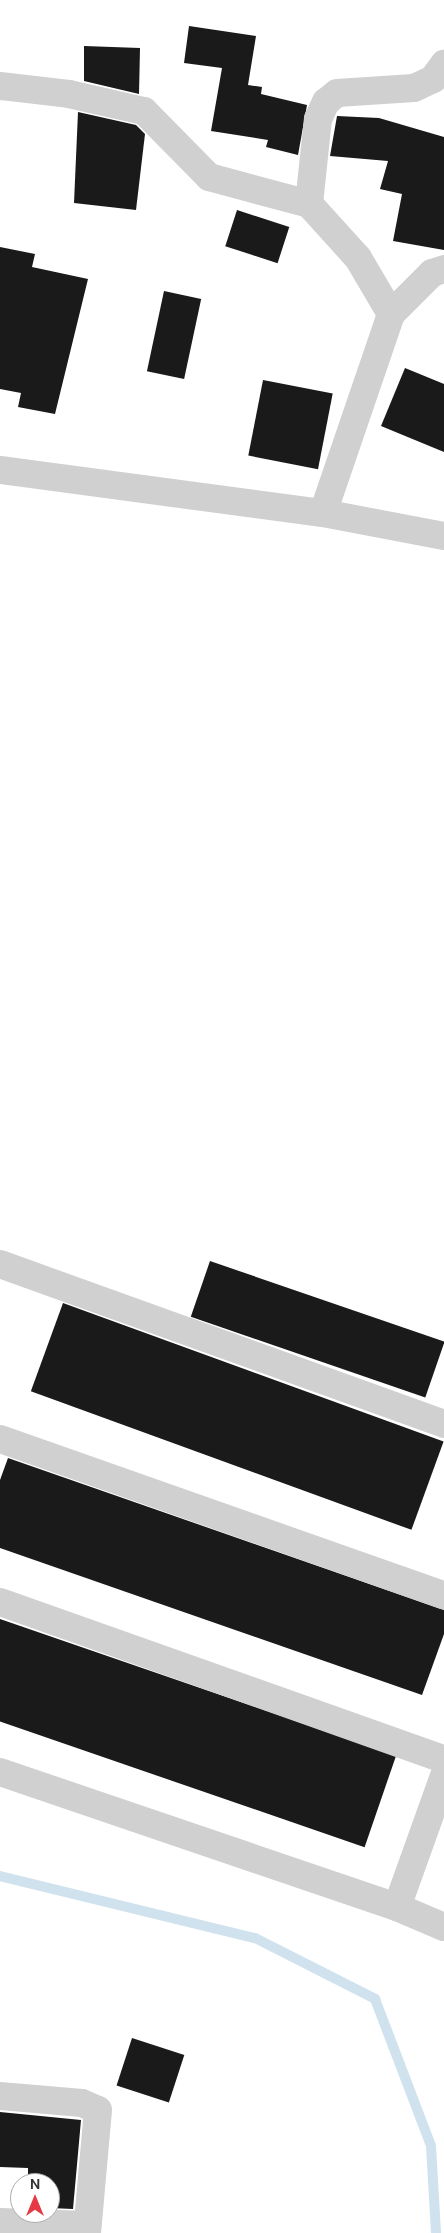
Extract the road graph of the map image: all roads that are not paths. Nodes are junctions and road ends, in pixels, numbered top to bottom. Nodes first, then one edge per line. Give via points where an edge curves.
1 (444, 64) edge
2 (0, 86) edge
3 (308, 204) junction
4 (444, 269) edge
5 (391, 314) junction
6 (0, 470) edge
7 (323, 513) junction
8 (444, 536) edge
9 (0, 1264) edge
10 (444, 1424) edge
11 (0, 1439) edge
12 (444, 1596) edge
13 (0, 1602) edge
14 (444, 1759) edge
15 (0, 1772) edge
16 (444, 1776) edge
17 (397, 1907) junction
18 (444, 1927) edge
19 (0, 2096) edge
20 (0, 2222) edge
21 (87, 2229) edge

1 - 3 street via 433,78 414,88 337,93 326,102 318,119
2 - 3 street via 69,94 144,111 209,177
3 - 5 street via 358,258
4 - 5 street via 432,273
5 - 7 street
6 - 7 street
7 - 8 street
9 - 10 street
11 - 12 street
13 - 14 street
15 - 17 street
16 - 17 street
17 - 18 street
19 - 21 street via 82,2103 98,2110
20 - 21 street

